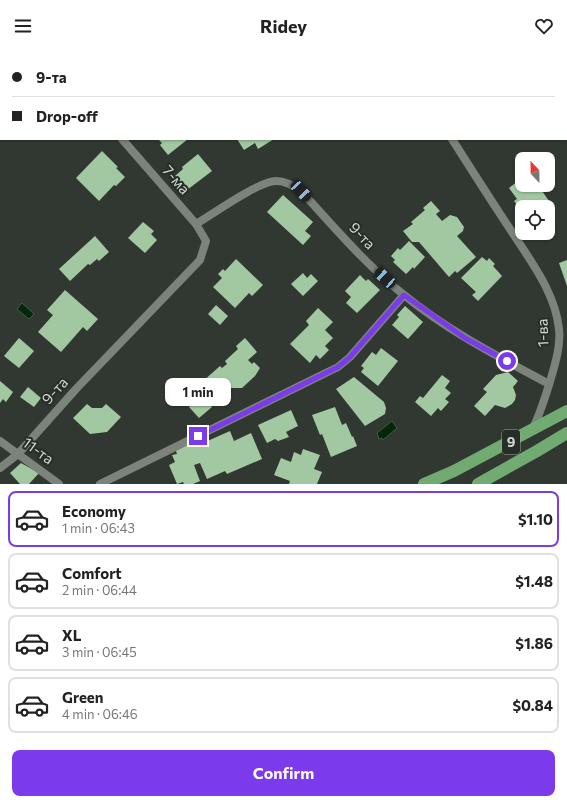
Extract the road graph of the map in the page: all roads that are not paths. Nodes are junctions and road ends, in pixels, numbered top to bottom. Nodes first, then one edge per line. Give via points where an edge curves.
1 (123, 140) edge
2 (453, 140) edge
3 (196, 224) junction
4 (206, 241) joint
5 (404, 295) junction
6 (549, 384) junction
7 (567, 411) edge
8 (532, 430) junction
9 (567, 433) edge
10 (0, 441) edge
11 (18, 454) junction
12 (0, 468) edge
13 (59, 484) edge
14 (100, 484) edge
15 (424, 484) edge
16 (478, 484) edge

1 - 3 street, 7-ма
2 - 6 street, 1-ва via 539,274 552,299 558,324 559,345
3 - 4 street, 7-ма
3 - 5 street, 9-та via 258,186 274,181 289,183 301,191 366,261
4 - 11 street, 9-та via 200,260 76,389
5 - 6 street, 9-та via 465,338
5 - 14 street via 350,357 338,367
6 - 8 street, 1-ва via 540,416
7 - 8 highway, 9
8 - 15 highway, 9
9 - 16 highway, 9
10 - 11 street, 11-та
11 - 12 street, 9-та
11 - 13 street, 11-та

